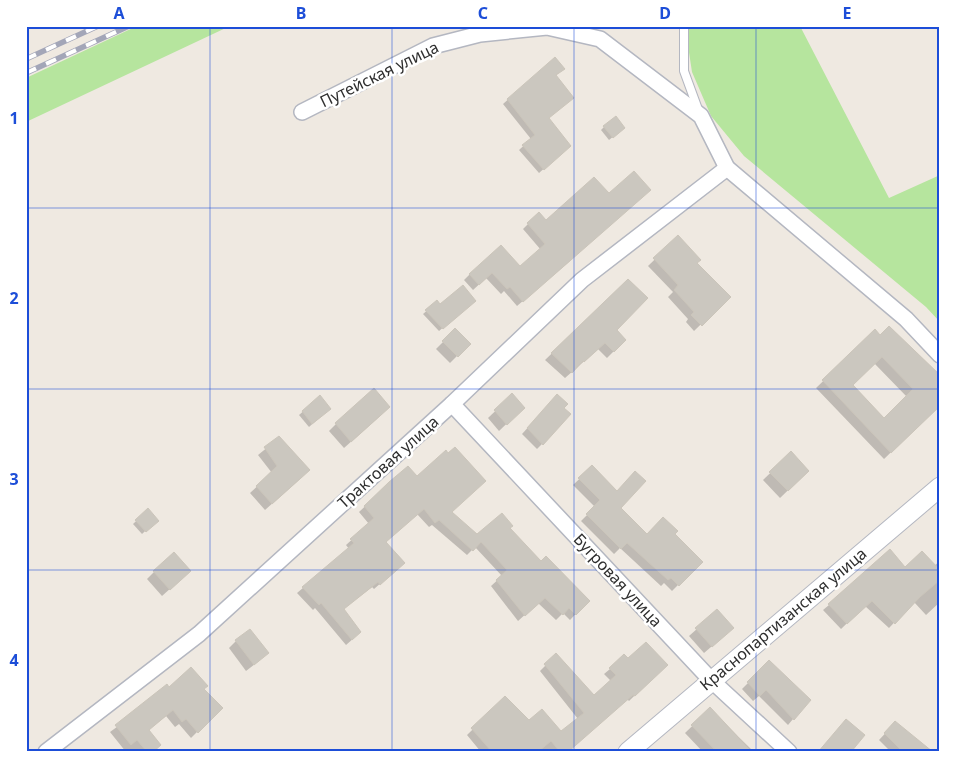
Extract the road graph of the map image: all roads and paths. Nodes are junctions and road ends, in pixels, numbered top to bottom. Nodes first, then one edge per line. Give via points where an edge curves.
1 (684, 26) edge
2 (302, 112) dead end
3 (701, 116) junction
4 (727, 168) junction
5 (940, 355) edge
6 (452, 404) junction
7 (940, 487) edge
8 (711, 680) junction
9 (46, 752) edge
10 (628, 752) edge
11 (789, 752) edge

1 - 3 lane via 684,71
2 - 3 street, Путейская улица via 433,46 480,34 548,27 600,39
3 - 4 street, Путейская улица
4 - 5 street via 906,319
4 - 6 street, Трактовая улица via 582,280
6 - 8 street, Бугровая улица
6 - 9 street, Трактовая улица via 199,634
7 - 8 street, Краснопартизанская улица
8 - 10 street, Краснопартизанская улица
8 - 11 street, Бугровая улица

